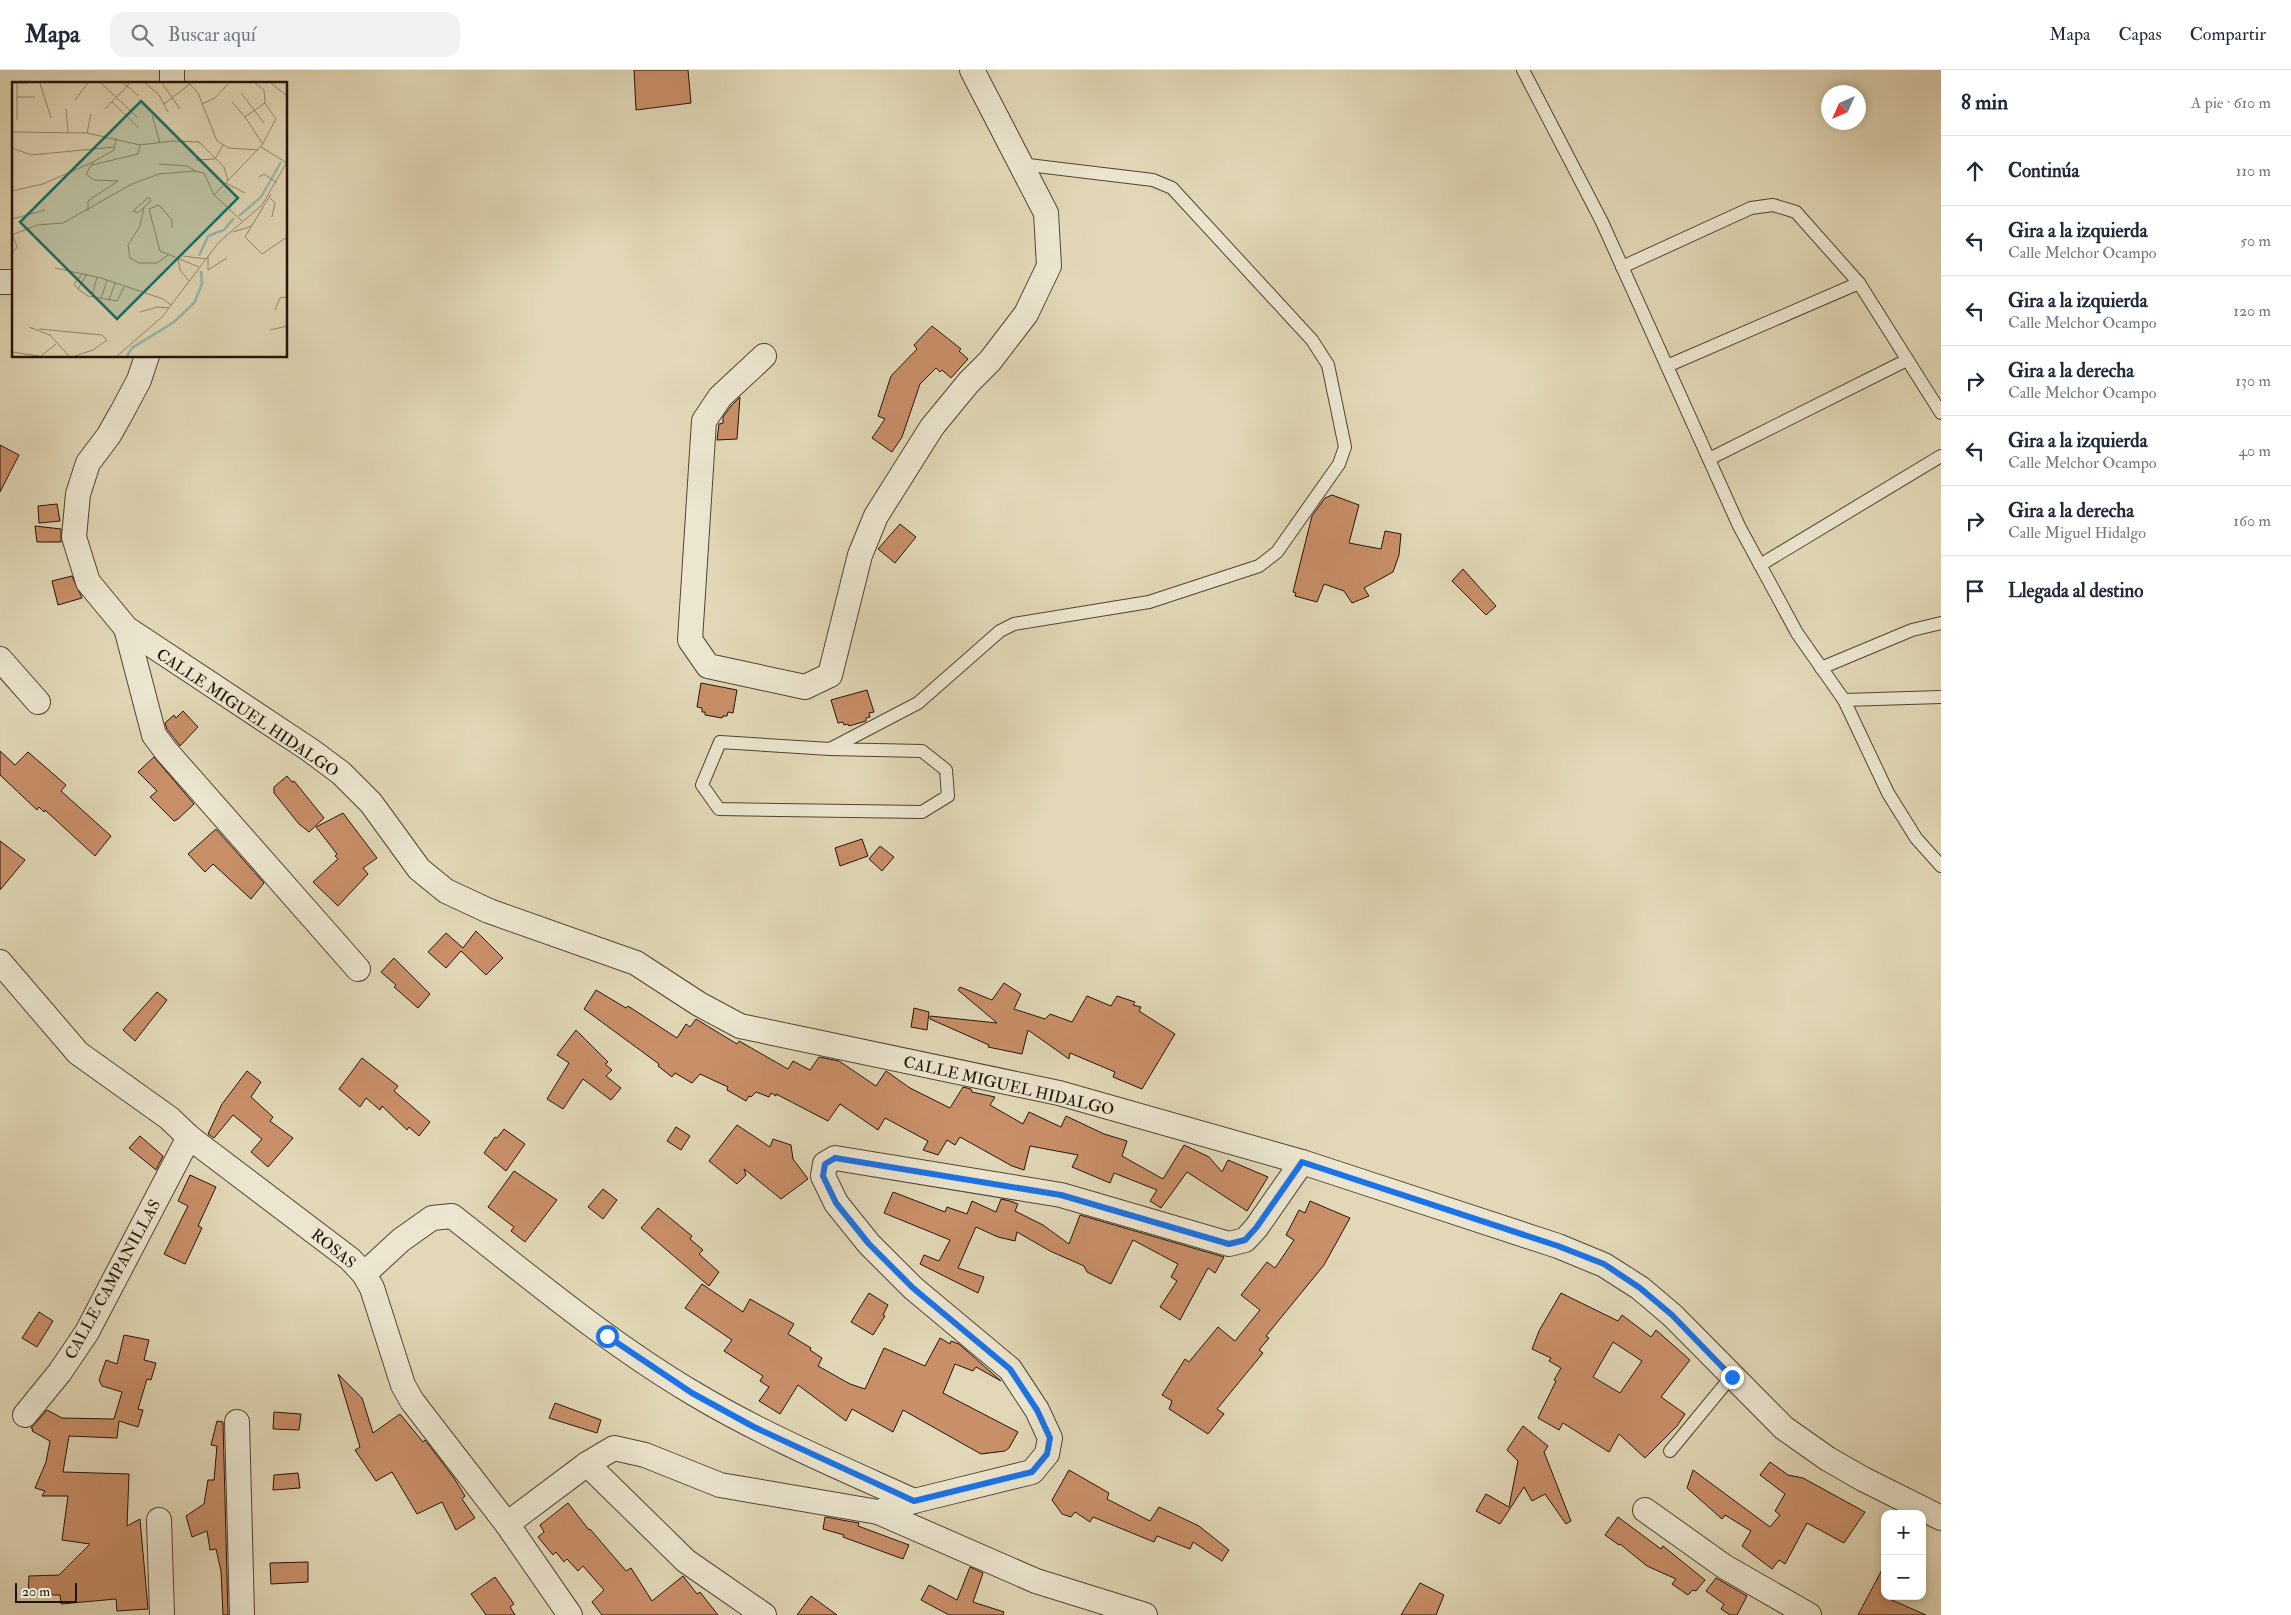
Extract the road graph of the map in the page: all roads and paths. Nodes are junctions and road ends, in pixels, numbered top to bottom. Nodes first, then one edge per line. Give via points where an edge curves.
1 (972, 70) edge
2 (1523, 70) edge
3 (1020, 164) junction
4 (1622, 267) junction
5 (1859, 283) junction
6 (764, 356) dead end
7 (146, 358) edge
8 (1906, 360) junction
9 (1667, 366) junction
10 (1941, 413) edge
11 (1941, 456) edge
12 (1709, 459) junction
13 (1760, 565) junction
14 (1941, 623) edge
15 (126, 628) junction
16 (0, 659) edge
17 (1821, 668) junction
18 (1941, 697) edge
19 (1844, 700) junction
20 (38, 702) dead end
21 (830, 749) junction
22 (1941, 866) edge
23 (0, 962) edge
24 (358, 969) dead end
25 (188, 1136) junction
26 (1302, 1162) junction
27 (364, 1274) junction
28 (1732, 1377) junction
29 (26, 1415) dead end
30 (237, 1422) dead end
31 (1670, 1451) dead end
32 (587, 1464) junction
33 (914, 1501) junction
34 (1645, 1510) dead end
35 (878, 1512) junction
36 (1941, 1518) edge
37 (159, 1520) dead end
38 (507, 1524) junction
39 (162, 1615) edge
40 (242, 1615) edge
41 (570, 1615) edge
42 (764, 1615) edge
43 (1145, 1615) edge
44 (1809, 1615) edge

1 - 3 street
2 - 4 lane
3 - 6 street via 1046,213 1049,266 1026,314 932,427 876,516 860,555 830,675 805,687 708,666 690,640 704,422 720,397
3 - 21 lane via 1153,180 1172,188 1312,340 1328,364 1345,447 1339,464 1277,552 1259,566 1149,602 1014,624 1000,631 918,703
4 - 5 lane via 1751,208 1773,204 1796,212
4 - 9 lane
5 - 8 lane
5 - 9 lane
7 - 15 street, CALLE MIGUEL HIDALGO via 122,412 88,463 78,494 74,537 88,582
8 - 10 lane
8 - 12 lane
9 - 12 lane
11 - 13 lane
12 - 13 lane
13 - 17 lane via 1797,633
14 - 17 lane via 1912,630
15 - 24 street, CALLE MIGUEL HIDALGO via 154,735
15 - 26 street, CALLE MIGUEL HIDALGO via 341,773 371,803 419,868 446,890 489,911 636,963 740,1026 1059,1093
16 - 20 street
17 - 19 lane
18 - 19 lane
19 - 22 lane via 1888,793 1916,838
21 - 21 lane via 720,742 702,785 719,809 922,812 948,796 946,770 922,751
23 - 25 street, ROSAS via 78,1053 170,1118
25 - 27 street, ROSAS via 350,1259
25 - 29 street, CALLE CAMPANILLAS via 87,1332
26 - 28 street, CALLE MIGUEL HIDALGO via 1604,1264 1672,1315
26 - 33 street via 1256,1228 1245,1240 1229,1244 1061,1195 835,1158 825,1164 823,1176 836,1203 869,1244 913,1288 1010,1369 1037,1410 1050,1438 1047,1454 1032,1472
27 - 33 street via 401,1240 432,1218 452,1216 607,1336 692,1393 754,1427
27 - 38 street, ROSAS via 372,1288 403,1385 412,1401
28 - 31 lane
28 - 36 street, CALLE MIGUEL HIDALGO via 1784,1428 1828,1459
30 - 40 street
32 - 35 street via 614,1448 645,1455 720,1485
32 - 38 street
32 - 42 street via 686,1561
33 - 35 street
34 - 44 street via 1725,1567
35 - 43 street via 1036,1581
37 - 39 street
38 - 41 street, ROSAS

